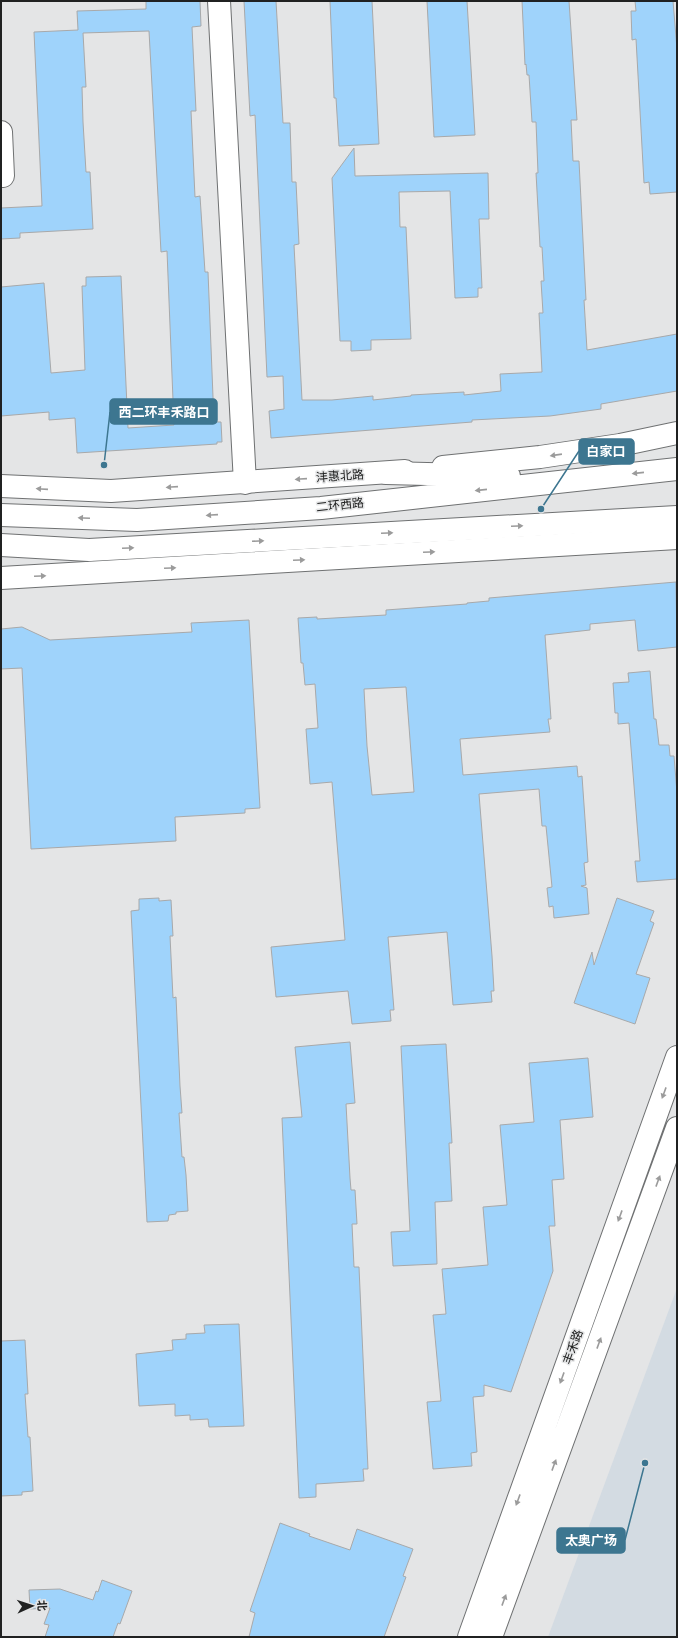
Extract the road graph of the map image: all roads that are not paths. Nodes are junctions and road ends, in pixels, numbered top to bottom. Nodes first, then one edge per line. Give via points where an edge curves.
1 (219, 1) edge
2 (1, 132) edge
3 (1, 176) edge
4 (677, 433) edge
5 (677, 469) edge
6 (386, 473) junction
7 (598, 478) junction
8 (245, 482) junction
9 (1, 486) edge
10 (1, 515) edge
11 (677, 517) edge
12 (677, 538) edge
13 (1, 545) edge
14 (2, 578) edge
15 (677, 1057) edge
16 (677, 1128) edge
17 (469, 1637) edge
18 (491, 1637) edge

1 - 8 main road
2 - 3 main road
4 -> 6 main road, 沣惠北路 via 540,457
5 -> 7 main road, 二环西路
6 - 7 main road
6 -> 8 main road, 沣惠北路
7 -> 10 main road, 二环西路 via 321,508 137,520
8 -> 9 main road, 沣惠北路 via 111,491
13 -> 11 main road, bridge via 89,550
14 -> 12 main road
15 -> 17 main road, 丰禾路
18 -> 16 main road, 丰禾路

